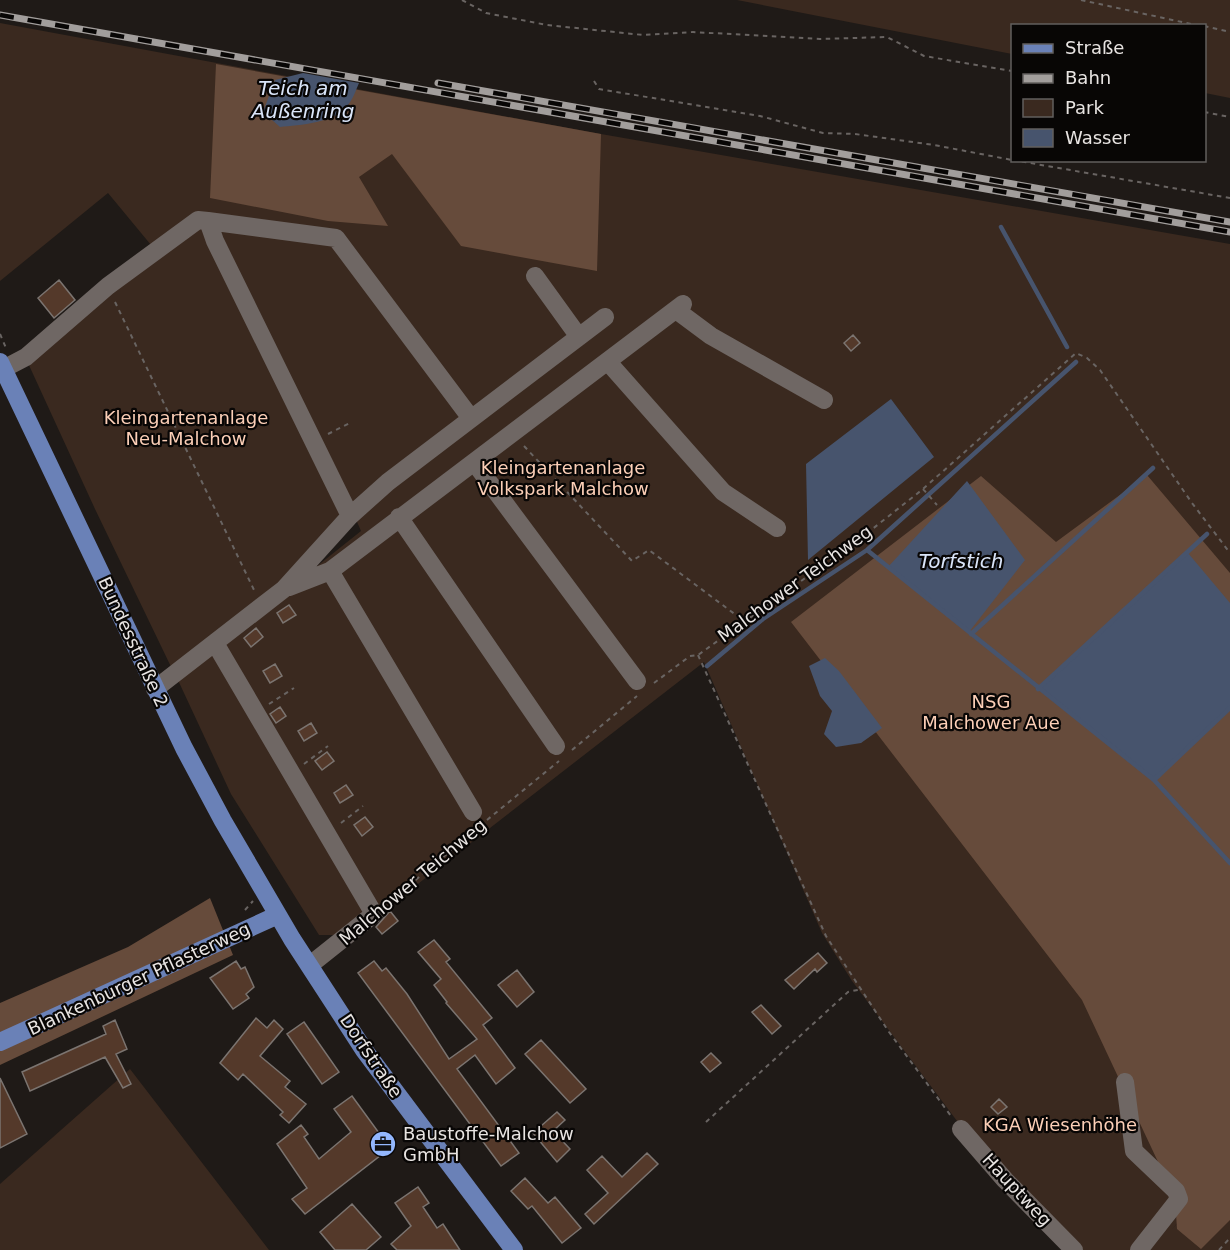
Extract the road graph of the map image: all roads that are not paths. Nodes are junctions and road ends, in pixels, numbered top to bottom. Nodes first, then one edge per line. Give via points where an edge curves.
1 (208, 221) junction
2 (535, 276) dead end
3 (604, 317) dead end
4 (579, 337) junction
5 (608, 362) junction
6 (2, 365) edge
7 (824, 400) dead end
8 (470, 417) junction
9 (474, 462) junction
10 (350, 516) junction
11 (399, 517) junction
12 (777, 528) dead end
13 (330, 571) junction
14 (284, 590) junction
15 (215, 643) junction
16 (645, 685) road end
17 (155, 688) junction
18 (556, 746) dead end
19 (473, 812) dead end
20 (278, 915) junction
21 (310, 965) junction
22 (0, 1042) edge
23 (1125, 1082) dead end
24 (961, 1129) road end
25 (514, 1250) edge
26 (1074, 1250) edge
27 (1139, 1250) edge

1 - 6 lane via 198,220 108,286 26,357
1 - 8 lane via 336,238
1 - 10 lane
2 - 4 lane
3 - 4 lane
4 - 8 lane
5 - 7 lane via 679,307 711,336
5 - 9 lane
5 - 12 lane via 723,492
6 - 17 main road, Bundesstraße 2
8 - 10 lane
9 - 11 lane
9 - 16 lane
10 - 14 lane
11 - 13 lane
11 - 18 lane
13 - 14 lane
13 - 19 lane
14 - 15 lane
15 - 17 lane
15 - 21 lane, Malchower Teichweg via 374,914
17 - 20 main road, Bundesstraße 2 via 223,821
20 - 21 main road, Dorfstraße
20 - 22 main road, Blankenburger Pflasterweg
21 - 25 main road, Dorfstraße via 376,1067
23 - 27 lane via 1134,1151 1176,1191 1179,1199
24 - 26 lane, Hauptweg

